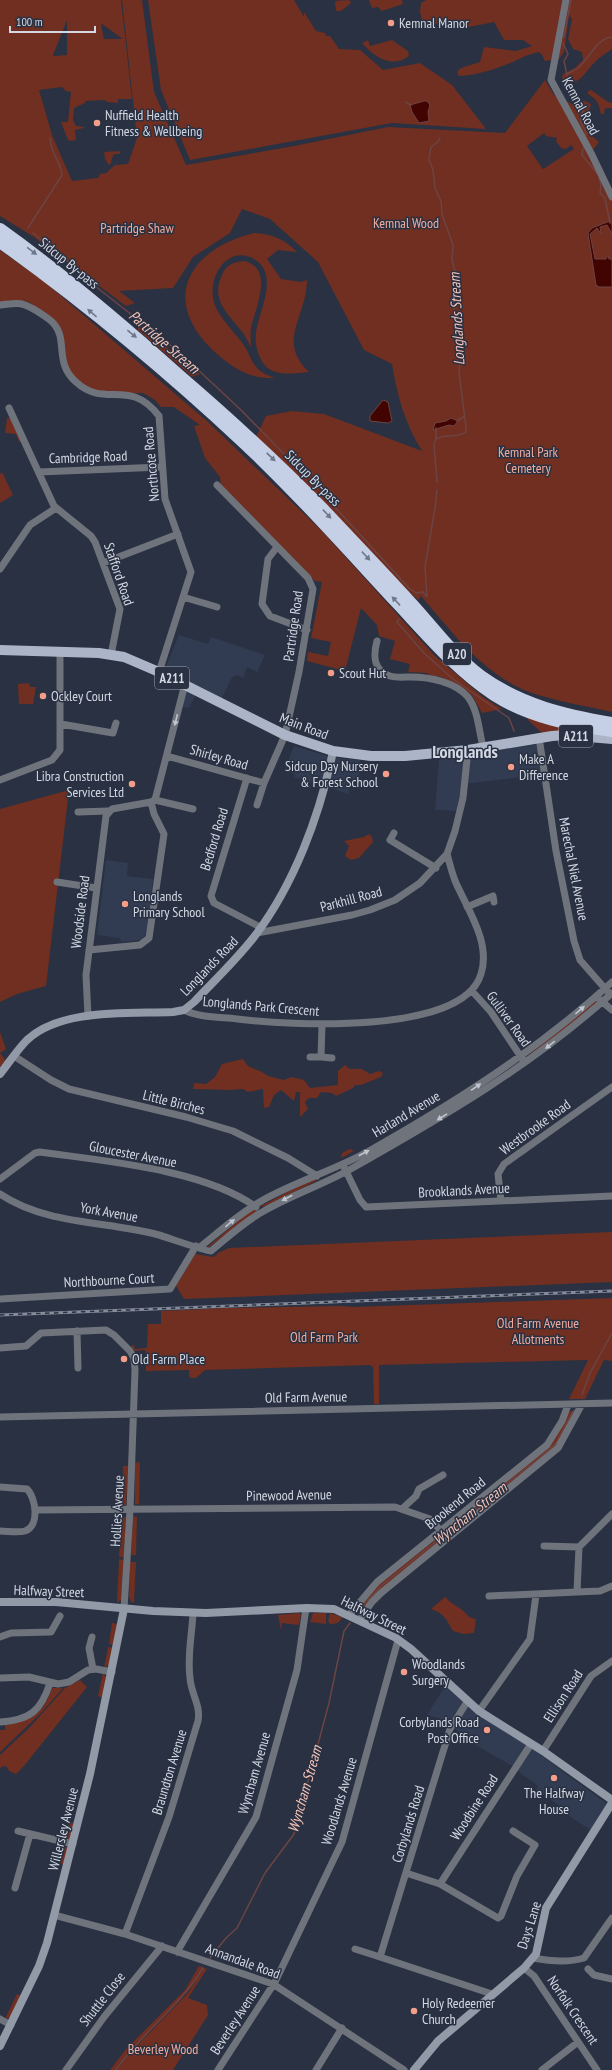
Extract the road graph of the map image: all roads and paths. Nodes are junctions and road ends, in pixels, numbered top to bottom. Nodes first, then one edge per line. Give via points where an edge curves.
1 (566, 0) edge
2 (612, 197) edge
3 (0, 228) edge
4 (0, 242) edge
5 (0, 305) edge
6 (9, 408) dead end
7 (162, 467) junction
8 (39, 472) junction
9 (217, 485) dead end
10 (56, 508) junction
11 (178, 534) junction
12 (277, 547) junction
13 (103, 563) junction
14 (0, 569) edge
15 (184, 597) junction
16 (216, 607) dead end
17 (306, 630) junction
18 (377, 641) dead end
19 (0, 650) edge
20 (60, 653) junction
21 (111, 655) junction
22 (159, 672) junction
23 (185, 684) junction
24 (116, 723) dead end
25 (612, 723) edge
26 (61, 724) junction
27 (612, 731) edge
28 (285, 735) junction
29 (539, 737) junction
30 (612, 739) edge
31 (483, 747) junction
32 (468, 750) junction
33 (332, 751) junction
34 (167, 756) junction
35 (247, 778) junction
36 (0, 780) edge
37 (264, 783) junction
38 (153, 801) junction
39 (257, 805) dead end
40 (193, 809) dead end
41 (108, 811) junction
42 (78, 812) dead end
43 (394, 833) dead end
44 (447, 854) junction
45 (436, 868) junction
46 (58, 882) dead end
47 (96, 888) junction
48 (493, 896) dead end
49 (468, 907) junction
50 (259, 930) junction
51 (89, 950) junction
52 (612, 982) edge
53 (605, 989) junction
54 (472, 991) junction
55 (611, 994) edge
56 (596, 996) junction
57 (602, 1002) junction
58 (184, 1010) junction
59 (612, 1010) edge
60 (88, 1016) junction
61 (322, 1025) junction
62 (14, 1056) junction
63 (310, 1056) dead end
64 (521, 1056) junction
65 (321, 1057) junction
66 (332, 1058) dead end
67 (525, 1063) junction
68 (0, 1074) edge
69 (612, 1087) edge
70 (343, 1165) junction
71 (346, 1172) junction
72 (316, 1175) junction
73 (0, 1179) edge
74 (323, 1182) junction
75 (0, 1194) edge
76 (612, 1196) edge
77 (500, 1201) junction
78 (254, 1205) junction
79 (263, 1211) junction
80 (198, 1247) junction
81 (214, 1248) joint
82 (0, 1299) edge
83 (77, 1331) junction
84 (0, 1348) edge
85 (78, 1368) dead end
86 (612, 1403) edge
87 (582, 1404) junction
88 (568, 1405) junction
89 (134, 1414) junction
90 (0, 1417) edge
91 (443, 1475) dead end
92 (416, 1482) dead end
93 (0, 1486) edge
94 (418, 1489) junction
95 (403, 1508) junction
96 (35, 1510) junction
97 (130, 1510) junction
98 (612, 1514) edge
99 (0, 1531) edge
100 (441, 1531) junction
101 (544, 1546) dead end
102 (579, 1547) junction
103 (612, 1586) edge
104 (577, 1592) junction
105 (536, 1594) junction
106 (489, 1596) dead end
107 (0, 1602) edge
108 (306, 1608) junction
109 (124, 1609) junction
110 (193, 1613) junction
111 (349, 1615) junction
112 (60, 1616) dead end
113 (359, 1620) junction
114 (0, 1637) edge
115 (92, 1637) dead end
116 (398, 1640) junction
117 (612, 1662) edge
118 (93, 1669) junction
119 (112, 1672) junction
120 (0, 1678) edge
121 (50, 1683) junction
122 (467, 1702) junction
123 (479, 1711) junction
124 (0, 1722) edge
125 (531, 1744) junction
126 (543, 1751) junction
127 (612, 1801) edge
128 (18, 1830) dead end
129 (513, 1831) dead end
130 (30, 1834) junction
131 (73, 1844) junction
132 (406, 1873) junction
133 (440, 1884) junction
134 (15, 1888) dead end
135 (54, 1915) junction
136 (612, 1918) edge
137 (125, 1934) junction
138 (162, 1946) junction
139 (355, 1949) dead end
140 (178, 1952) junction
141 (380, 1957) junction
142 (533, 1958) junction
143 (524, 1968) junction
144 (588, 1969) dead end
145 (612, 1979) edge
146 (273, 1984) junction
147 (492, 1994) junction
148 (0, 2020) edge
149 (11, 2025) junction
150 (342, 2028) junction
151 (578, 2042) junction
152 (0, 2046) edge
153 (66, 2070) edge
154 (218, 2070) edge
155 (316, 2070) edge
156 (404, 2070) edge
157 (414, 2070) edge
158 (542, 2070) edge
159 (598, 2070) edge

1 - 2 street, Kemnal Road via 551,80 592,154
3 -> 25 highway, Sidcup By-pass / A20 via 32,251 144,344 252,439 324,510 456,653 481,675 528,702 556,712
27 -> 4 highway, Sidcup By-pass / A20 via 560,723 542,717 495,696 461,671 322,522 244,443 52,279
5 - 7 street, Northcote Road via 24,303 54,323 60,336 64,367 69,376 84,388 98,394 130,394 139,397 154,410 160,422
6 - 8 street, Stafford Road
7 - 8 street, Cambridge Road
7 - 11 street, Northcote Road via 165,499
8 - 10 street, Stafford Road
9 - 12 street, Partridge Road
10 - 13 street, Stafford Road via 93,538
10 - 14 street via 30,525
11 - 13 street
11 - 15 street, Northcote Road via 190,568
12 - 17 street, Partridge Road via 311,583 313,589
12 - 17 street via 268,559 262,604 270,616
13 - 21 street, Stafford Road via 120,609
15 - 16 street
15 - 22 street, Northcote Road
17 - 28 street, Partridge Road
18 - 31 street via 374,655 379,670 391,677 438,680 468,697 475,711
19 - 20 main road, Main Road / A211
20 - 21 main road, Main Road / A211
20 - 26 street
21 - 22 main road, Main Road / A211 via 138,662
22 - 23 main road, Main Road / A211
23 - 28 main road, Main Road / A211
23 -> 34 street
24 - 26 street via 113,737
26 - 36 street via 61,745 55,758
28 - 33 main road, Main Road / A211
28 - 37 street, Shirley Road
29 - 30 main road, Main Road / A211 via 566,735
29 - 31 main road, Main Road / A211
29 - 53 street, Marechal Niel Avenue via 555,846 574,940 580,960
31 - 32 main road, Main Road / A211
32 - 33 main road, Main Road / A211 via 405,756 371,756
32 - 44 street, Parkhill Road via 461,804
33 - 50 street, Longlands Road via 328,776 312,828 292,873
34 - 35 street, Shirley Road
34 - 38 street
35 - 37 street, Shirley Road
35 - 50 street, Bedford Road via 211,896 214,903
37 - 39 street, Shirley Road
38 - 40 street
38 - 41 street
38 - 51 street via 154,814 164,834 149,938 140,945
41 - 42 street
41 - 47 street, Woodside Road
43 - 45 street via 390,840
44 - 45 street, Parkhill Road
44 - 49 street, Longlands Park Crescent
45 - 50 street, Parkhill Road via 408,892 370,910
46 - 47 street
47 - 51 street, Woodside Road
48 - 49 street
49 - 54 street, Longlands Park Crescent via 480,936 483,956 481,974
50 - 58 street, Longlands Road
51 - 60 street, Woodside Road via 86,975
52 - 53 street, Harland Avenue
53 - 55 street, Marechal Niel Avenue
53 - 56 street, Harland Avenue
54 - 61 street, Longlands Park Crescent via 452,1004 430,1011 367,1023
54 - 64 street, Gulliver Road via 491,1012
55 - 57 street, Harland Avenue
56 - 57 street
64 -> 56 street, Harland Avenue
57 - 59 street
57 -> 67 street, Harland Avenue
58 - 60 street, Longlands Road
58 - 61 street, Longlands Park Crescent via 202,1015 265,1023
60 - 62 street, Longlands Road via 48,1026 26,1040
61 - 65 street
62 - 68 street, Longlands Road
62 - 72 street, Little Birches via 69,1089 233,1131
63 - 65 street
64 - 67 street, Gulliver Road
70 -> 64 street, Harland Avenue via 428,1117
65 - 66 street
67 -> 71 street, Harland Avenue via 436,1121
69 - 77 street, Westbrooke Road via 504,1164 498,1174
70 - 71 street, Brooklands Avenue
70 - 72 street, Harland Avenue
71 - 74 street, Harland Avenue
71 - 77 street, Brooklands Avenue via 366,1207
72 - 74 street, Little Birches
72 - 78 street, Harland Avenue
73 - 78 street, Gloucester Avenue via 40,1152 123,1162 198,1180
74 -> 79 street, Harland Avenue
75 - 80 street, York Avenue via 12,1202 44,1214 154,1234
76 - 77 street, Brooklands Avenue
78 - 79 street, Gloucester Avenue
80 -> 78 street, Harland Avenue
79 - 81 street, Harland Avenue
80 - 81 street, York Avenue via 208,1252
80 - 82 street, Northbourne Court via 170,1289
83 - 84 street via 42,1333 26,1346
83 - 85 street
83 - 89 street via 108,1331 130,1351 134,1358 135,1370
86 - 87 street, Old Farm Avenue
87 - 88 street, Old Farm Avenue
87 - 113 street via 558,1448 381,1593
88 - 89 street, Old Farm Avenue
88 - 100 street, Brookend Road via 562,1421 547,1445
89 - 90 street, Old Farm Avenue
89 - 97 street, Hollies Avenue
91 - 94 street
92 - 94 street
93 - 96 street via 27,1489 34,1498
94 - 95 street via 416,1496
95 - 97 street, Pinewood Avenue via 396,1506
95 - 100 street, Pinewood Avenue via 430,1518
96 - 97 street, Pinewood Avenue
96 - 99 street via 32,1523 24,1532
97 - 109 street, Hollies Avenue
98 - 102 street
100 - 111 street, Brookend Road via 377,1582
101 - 102 street
102 - 104 street
103 - 104 street via 600,1591
104 - 105 street
105 - 106 street
105 - 123 street via 530,1639
107 - 109 street, Halfway Street via 56,1602
108 - 110 street, Halfway Street
108 - 111 street, Halfway Street via 334,1608
108 - 140 street, Wyncham Avenue via 297,1670 256,1817
109 - 110 street, Halfway Street
109 - 119 street, Willersley Avenue
110 - 137 street, Braundton Avenue via 189,1670 190,1685 199,1711 198,1720 169,1817
111 - 113 street, Halfway Street
112 - 114 street via 54,1629 47,1632 11,1633
113 - 116 street, Halfway Street
115 - 118 street via 89,1648
116 - 122 street, Halfway Street via 416,1653
116 - 146 street, Woodlands Avenue via 342,1842
117 - 126 street, Ellison Road via 591,1676
118 - 119 street
118 - 121 street via 69,1682
119 - 131 street, Willersley Avenue
120 - 121 street via 20,1676
121 - 124 street via 35,1712 28,1717
122 - 123 street, Halfway Street
122 - 132 street, Corbylands Road via 450,1729
123 - 125 street, Halfway Street
125 - 126 street, Halfway Street
125 - 133 street, Woodbine Road
126 - 127 street, Halfway Street
127 - 142 street, Days Lane via 546,1908
128 - 130 street
129 - 133 street via 536,1844 517,1876 500,1917 494,1917
130 - 131 street
130 - 134 street
131 - 135 street, Willersley Avenue
132 - 133 street
132 - 141 street, Corbylands Road
135 - 137 street, Annandale Road
135 - 149 street, Willersley Avenue via 40,1966
136 - 142 street via 584,1958 546,1961
137 - 138 street, Annandale Road
138 - 140 street, Annandale Road
138 - 153 street, Shuttle Close via 104,2017
139 - 141 street
140 - 146 street, Annandale Road
141 - 147 street
142 - 143 street, Days Lane
143 - 147 street, Days Lane
143 - 151 street, Norfolk Crescent via 534,1976
144 - 145 street via 594,1975
146 - 150 street, Annandale Road
146 - 154 street, Beverley Avenue
147 - 157 street, Days Lane via 438,2041
148 - 149 street
149 - 152 street, Willersley Avenue
150 - 155 street
150 - 156 street, Annandale Road
151 - 158 street
151 - 159 street, Norfolk Crescent

